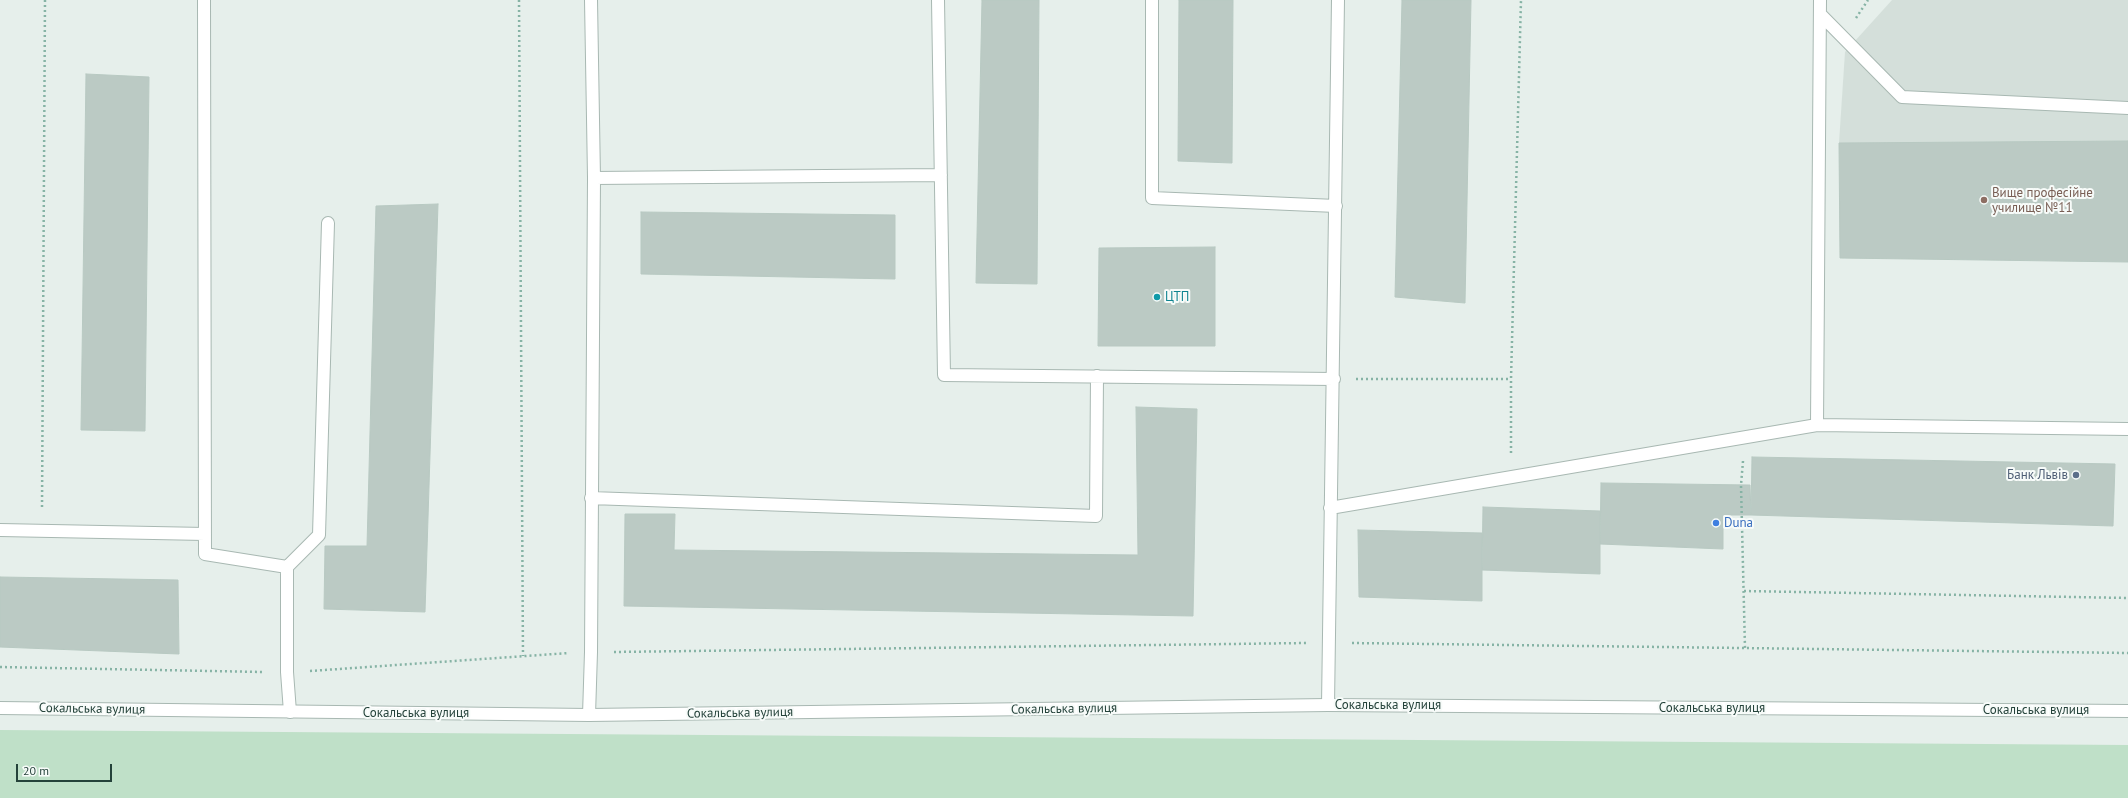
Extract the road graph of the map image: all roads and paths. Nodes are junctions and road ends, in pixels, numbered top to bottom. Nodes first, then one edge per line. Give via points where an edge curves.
1 (45, 0) edge
2 (204, 0) edge
3 (519, 0) edge
4 (592, 0) edge
5 (938, 0) edge
6 (1152, 0) edge
7 (1338, 0) edge
8 (1520, 0) edge
9 (1820, 0) edge
10 (1820, 14) junction
11 (2128, 108) edge
12 (941, 175) junction
13 (594, 178) junction
14 (1336, 206) junction
15 (328, 223) dead end
16 (1097, 376) junction
17 (1334, 379) junction
18 (1511, 379) junction
19 (1817, 425) junction
20 (2128, 429) edge
21 (1745, 437) junction
22 (1512, 476) junction
23 (591, 498) junction
24 (1330, 508) junction
25 (0, 530) edge
26 (42, 531) junction
27 (205, 534) junction
28 (287, 567) junction
29 (1744, 592) junction
30 (2128, 598) edge
31 (1329, 643) junction
32 (1745, 648) junction
33 (591, 652) junction
34 (2128, 653) edge
35 (523, 656) junction
36 (0, 667) edge
37 (287, 672) junction
38 (1328, 705) junction
39 (0, 708) edge
40 (2128, 711) edge
41 (290, 712) junction
42 (589, 715) junction

1 - 26 path
2 - 27 street
3 - 35 path
4 - 13 street
5 - 12 street
6 - 14 street via 1152,198
7 - 14 street
8 - 18 path
9 - 10 street
10 - 11 street via 1902,97
10 - 19 street
12 - 13 street
12 - 16 street via 944,376
13 - 23 street
14 - 17 street
15 - 28 street via 319,535
16 - 17 street
16 - 23 street via 1096,516
17 - 18 path
17 - 24 street
18 - 22 path
19 - 20 street
19 - 21 street
21 - 22 street
21 - 29 path via 1741,485
22 - 24 street
23 - 33 street
24 - 31 street
25 - 26 street
26 - 27 street
27 - 28 street via 205,554
28 - 37 street
29 - 30 path
29 - 32 path
31 - 32 path
31 - 33 path
31 - 38 street
32 - 34 path
33 - 35 path
33 - 42 street
35 - 37 path
36 - 37 path
37 - 41 street
38 - 40 street, Сокальська вулиця
38 - 42 street, Сокальська вулиця
39 - 41 street, Сокальська вулиця
41 - 42 street, Сокальська вулиця

